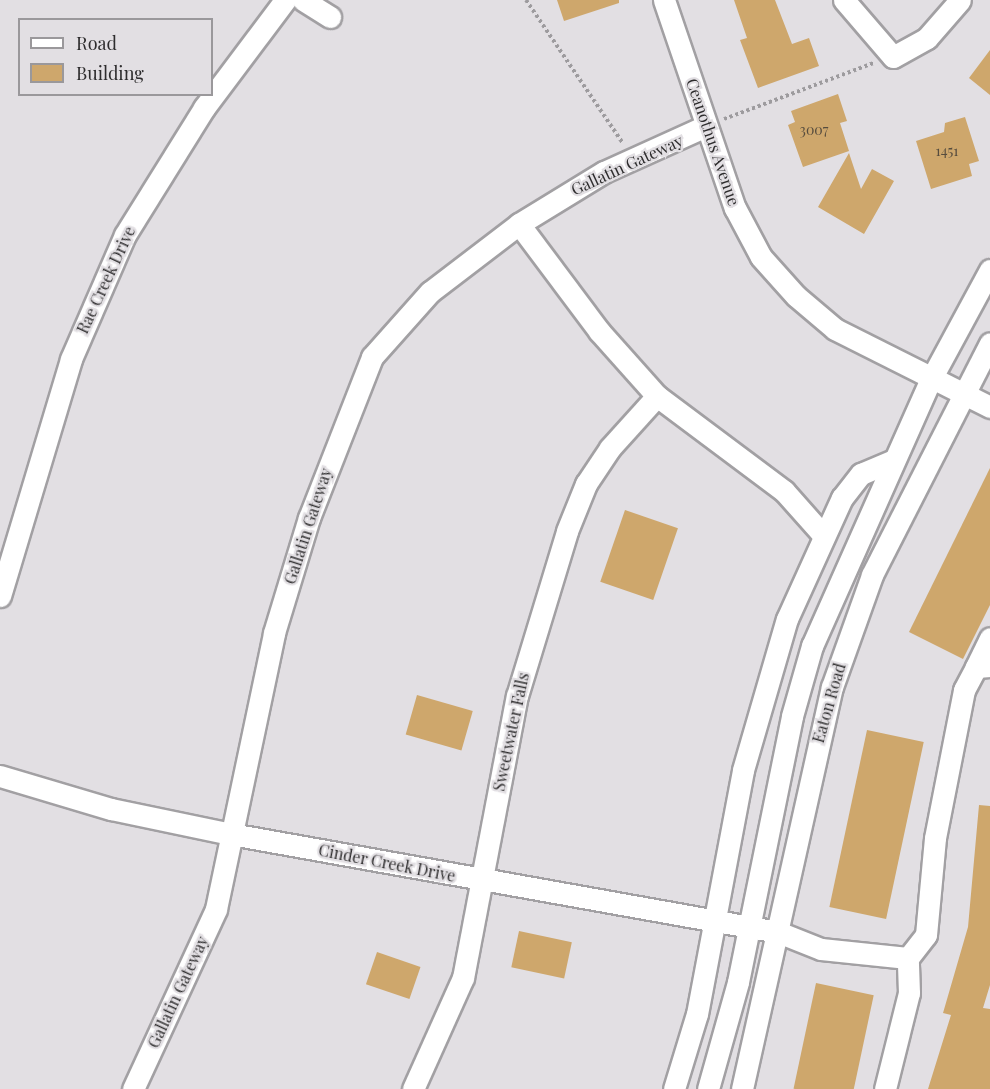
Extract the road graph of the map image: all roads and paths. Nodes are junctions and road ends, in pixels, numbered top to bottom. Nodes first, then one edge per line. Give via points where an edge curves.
1 (285, 0) edge
2 (303, 0) edge
3 (526, 0) edge
4 (664, 0) edge
5 (844, 0) edge
6 (960, 0) edge
7 (330, 17) dead end
8 (892, 57) junction
9 (706, 126) junction
10 (633, 160) junction
11 (519, 224) junction
12 (990, 270) edge
13 (990, 343) edge
14 (931, 379) junction
15 (964, 395) junction
16 (657, 396) junction
17 (990, 408) edge
18 (894, 460) junction
19 (823, 535) junction
20 (0, 596) edge
21 (990, 638) edge
22 (983, 666) edge
23 (0, 776) edge
24 (231, 834) junction
25 (483, 882) junction
26 (714, 923) junction
27 (747, 927) junction
28 (778, 932) junction
29 (908, 958) junction
30 (133, 1089) edge
31 (413, 1089) edge
32 (674, 1089) edge
33 (708, 1089) edge
34 (742, 1089) edge
35 (885, 1089) edge

1 - 20 street, Rae Creek Drive via 165,169 96,297 71,359
2 - 7 street
3 - 10 path
4 - 9 street, Ceanothus Avenue
5 - 8 street
6 - 8 street via 927,38
8 - 9 path
9 - 10 street, Gallatin Gateway
9 - 14 street, Ceanothus Avenue via 735,208 761,257 796,296 836,329
10 - 11 street, Gallatin Gateway via 567,192
11 - 16 street via 599,331
11 - 24 street, Gallatin Gateway via 430,292 372,357 309,518 274,633
12 - 14 street, Eaton Road
13 - 15 street, Eaton Road
14 - 15 street, Ceanothus Avenue
14 - 18 street, Eaton Road
15 - 17 street, Ceanothus Avenue
15 - 28 street, Eaton Road via 872,574 832,687
16 - 19 street via 783,491
16 - 25 street, Sweetwater Falls via 610,448 586,484 567,531 517,696
18 - 19 street via 854,481
18 - 27 street, Eaton Road via 812,646
19 - 26 street via 787,619 755,722
21 - 22 street
22 - 29 street via 964,690 949,748 926,935
23 - 24 street, Cinder Creek Drive via 111,809
24 - 25 street, Cinder Creek Drive
24 - 30 street, Gallatin Gateway via 216,909
25 - 26 street, Cinder Creek Drive
25 - 31 street, Sweetwater Falls via 464,978
26 - 27 street, Cinder Creek Drive
26 - 32 street via 697,1014
27 - 28 street, Cinder Creek Drive
27 - 33 street, Eaton Road via 738,982
28 - 29 street, Cinder Creek Drive via 820,949
28 - 34 street, Eaton Road
29 - 35 street via 909,993

